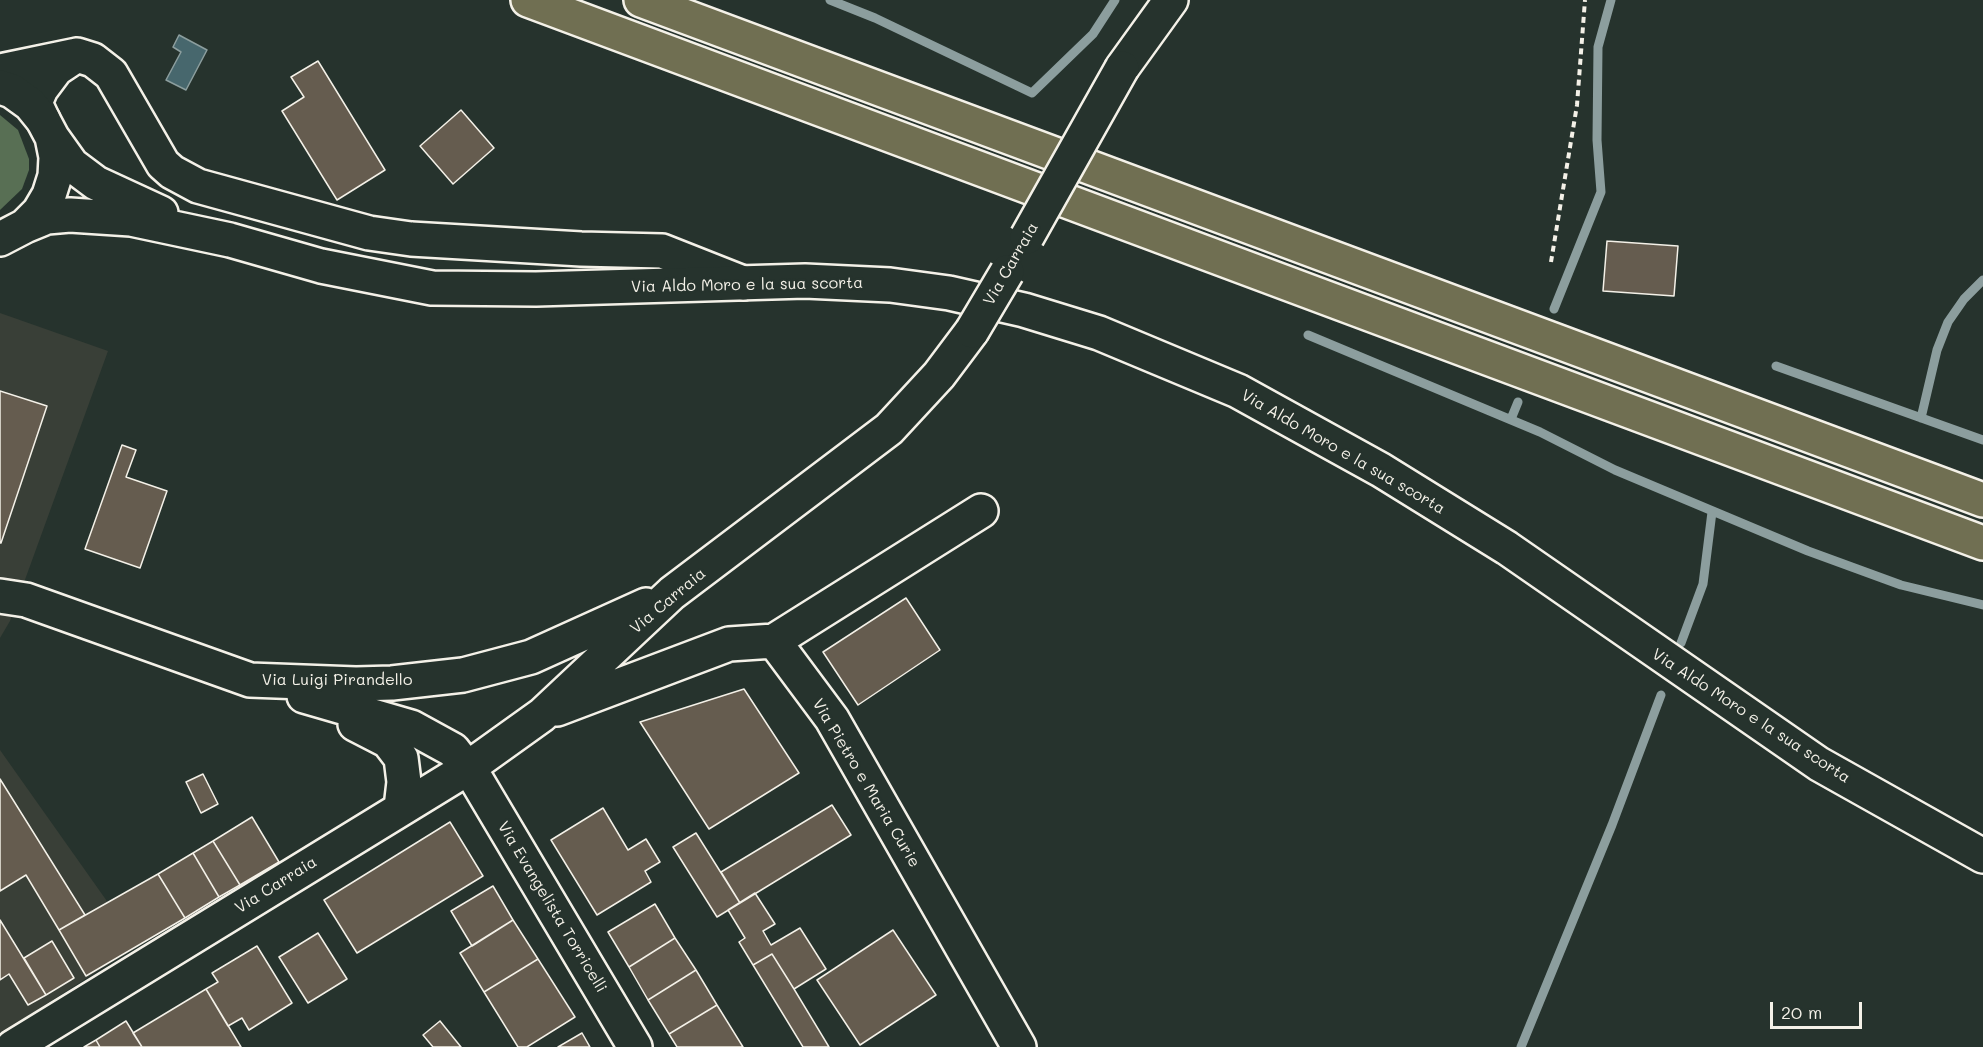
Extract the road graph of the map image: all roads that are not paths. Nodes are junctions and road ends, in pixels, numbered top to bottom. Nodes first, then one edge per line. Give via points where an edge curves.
1 (528, 0) edge
2 (640, 0) edge
3 (1171, 0) edge
4 (77, 55) junction
5 (0, 71) edge
6 (0, 87) edge
7 (48, 129) junction
8 (13, 232) edge
9 (230, 240) junction
10 (743, 283) junction
11 (1983, 500) edge
12 (981, 511) dead end
13 (1983, 543) edge
14 (672, 593) junction
15 (0, 596) edge
16 (774, 641) junction
17 (250, 680) junction
18 (290, 693) junction
19 (542, 715) junction
20 (468, 768) junction
21 (401, 808) junction
22 (1983, 856) edge
23 (13, 1047) edge
24 (634, 1047) edge
25 (1019, 1047) edge

1 - 13 highway
2 - 11 highway
3 - 14 street, Via Carraia, bridge via 1122,68 972,331 939,375 889,429
4 - 5 street
4 - 7 street via 56,69 35,103
4 - 10 street via 93,60 111,74 163,164 198,186 380,235 663,251
6 - 7 street, Via Aldo Moro e la sua scorta via 30,104
7 - 8 street via 56,157 49,195 39,212
7 - 9 street, Via Aldo Moro e la sua scorta via 72,165 96,183
8 - 9 street, Via Aldo Moro e la sua scorta via 46,217 96,215
9 - 10 street, Via Aldo Moro e la sua scorta via 321,266 432,288
10 - 22 street, Via Aldo Moro e la sua scorta via 890,285 949,293 1099,333 1238,391 1381,470 1507,548 1820,764
12 - 16 street
14 - 17 street, Via Luigi Pirandello via 531,657 463,675 392,683
14 - 19 street, Via Carraia
15 - 17 street, Via Luigi Pirandello via 26,600
16 - 19 street via 729,644
16 - 25 street, Via Pietro e Maria Curie via 832,719
17 - 18 street
18 - 20 street, Via Luigi Pirandello via 331,701 411,727 453,750
18 - 21 street via 375,734 396,749 404,768
19 - 20 street, Via Carraia
20 - 21 street, Via Carraia
20 - 24 street, Via Evangelista Torricelli
21 - 23 street, Via Carraia

